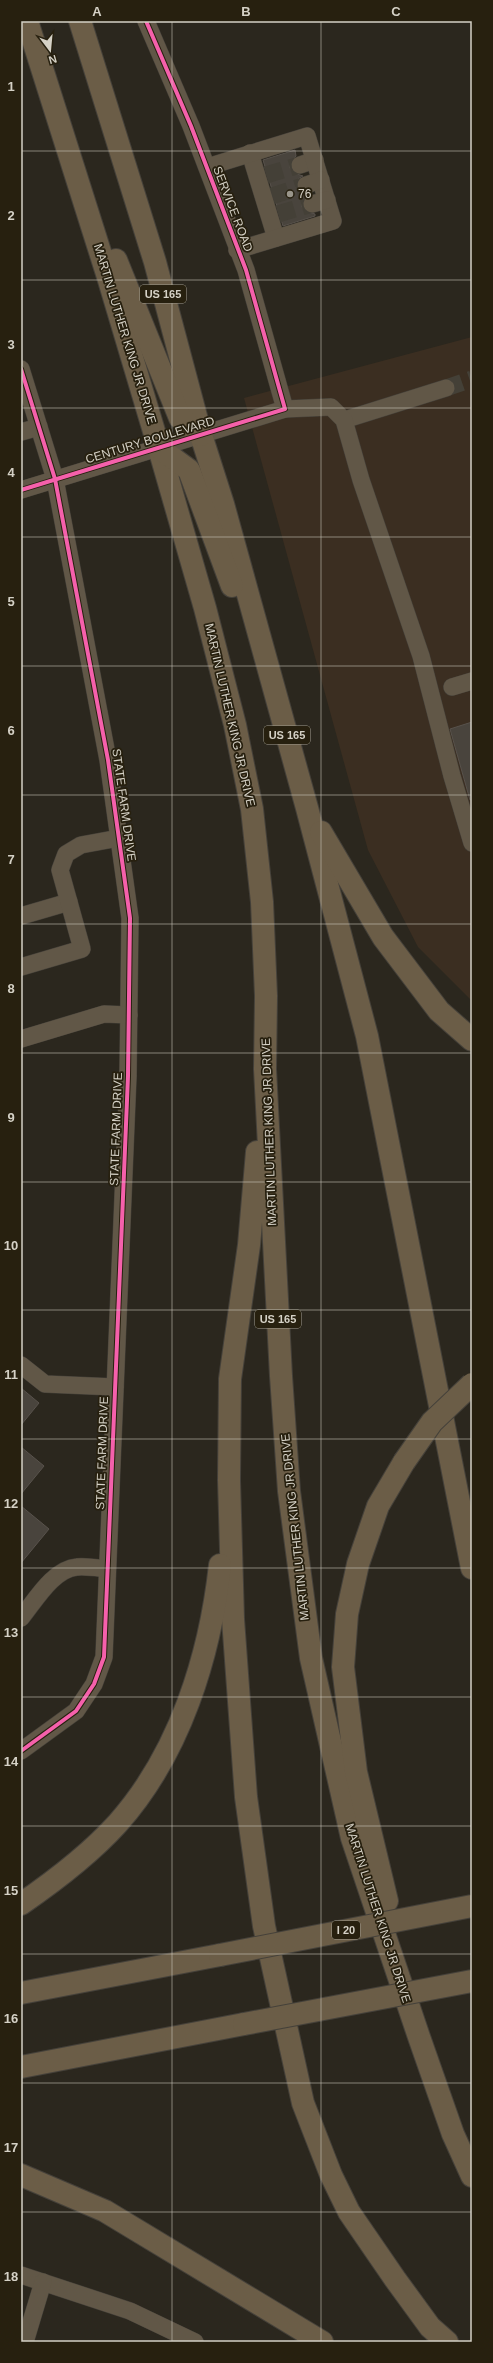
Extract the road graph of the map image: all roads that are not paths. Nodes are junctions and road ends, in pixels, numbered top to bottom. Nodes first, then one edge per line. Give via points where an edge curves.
1 (27, 21) edge
2 (80, 21) edge
3 (146, 21) edge
4 (250, 153) junction
5 (207, 167) junction
6 (91, 224) junction
7 (276, 238) junction
8 (237, 250) junction
9 (21, 369) edge
10 (446, 388) tunnel mouth
11 (285, 410) junction
12 (344, 420) junction
13 (39, 426) junction
14 (21, 432) edge
15 (201, 435) junction
16 (159, 448) junction
17 (55, 479) junction
18 (21, 490) edge
19 (267, 663) junction
20 (472, 681) edge
21 (452, 687) dead end
22 (307, 808) junction
23 (119, 838) junction
24 (472, 843) edge
25 (69, 902) junction
26 (21, 916) edge
27 (21, 967) edge
28 (129, 1014) junction
29 (21, 1039) edge
30 (472, 1040) edge
31 (264, 1069) junction
32 (21, 1365) edge
33 (472, 1384) edge
34 (115, 1387) junction
35 (230, 1480) junction
36 (472, 1568) edge
37 (108, 1569) junction
38 (21, 1618) edge
39 (21, 1751) edge
40 (21, 1904) edge
41 (472, 1906) edge
42 (472, 1981) edge
43 (21, 1993) edge
44 (419, 2037) junction
45 (21, 2067) edge
46 (21, 2175) edge
47 (472, 2176) edge
48 (21, 2276) edge
49 (43, 2282) junction
50 (25, 2342) edge
51 (195, 2342) edge
52 (322, 2342) edge
53 (447, 2342) edge

1 - 6 highway, MARTIN LUTHER KING JR DRIVE / US 165
2 - 15 highway, US 165 via 155,262
3 - 5 street, SERVICE ROAD
4 - 5 street
4 - 7 street via 262,176 274,216
4 - 7 street via 307,136 307,163 319,202 333,221
5 - 8 street, SERVICE ROAD
6 - 15 highway via 113,253 180,418
6 - 16 highway, MARTIN LUTHER KING JR DRIVE / US 165
7 - 8 street
8 - 11 street, SERVICE ROAD via 246,270
9 - 13 street
10 - 12 street
11 - 12 street, CENTURY BOULEVARD via 331,407
11 - 15 street, CENTURY BOULEVARD
12 - 24 street via 361,480 421,656
13 - 14 street
13 - 17 street
15 - 16 street, CENTURY BOULEVARD
15 - 19 highway, US 165
16 - 17 street, CENTURY BOULEVARD
16 - 19 highway via 189,470 252,638
16 - 31 highway, MARTIN LUTHER KING JR DRIVE / US 165 via 207,615 235,725 252,809 262,902 266,996
17 - 18 street, CENTURY BOULEVARD
17 - 23 street, STATE FARM DRIVE via 108,760
19 - 22 highway, US 165
20 - 21 street
22 - 30 highway via 383,937 439,1011
22 - 36 highway, US 165 via 367,1036
23 - 25 street via 81,845 66,854 60,870
23 - 28 street, STATE FARM DRIVE via 130,918
25 - 26 street
25 - 27 street via 82,949
28 - 29 street via 104,1014
28 - 34 street, STATE FARM DRIVE
31 - 35 highway via 250,1245 230,1379
31 - 44 highway, MARTIN LUTHER KING JR DRIVE / US 165 via 289,1491 311,1658 352,1838
32 - 34 street via 45,1384
33 - 44 highway, bridge via 432,1422 378,1506 358,1564 347,1614 343,1667 356,1772
34 - 37 street, STATE FARM DRIVE
35 - 40 highway via 217,1594 208,1636 198,1680 171,1741 152,1777 118,1822 83,1857
35 - 53 highway via 233,1619 246,1797 264,1926 303,2103 331,2175 349,2212 430,2327
37 - 38 street via 76,1567 61,1573
37 - 39 street, STATE FARM DRIVE via 104,1657 94,1684 76,1710
41 - 43 highway, I 20, bridge
42 - 45 highway, bridge
44 - 47 highway, MARTIN LUTHER KING JR DRIVE / US 165
46 - 52 highway via 105,2211
48 - 49 street
49 - 50 street
49 - 51 street via 130,2311

